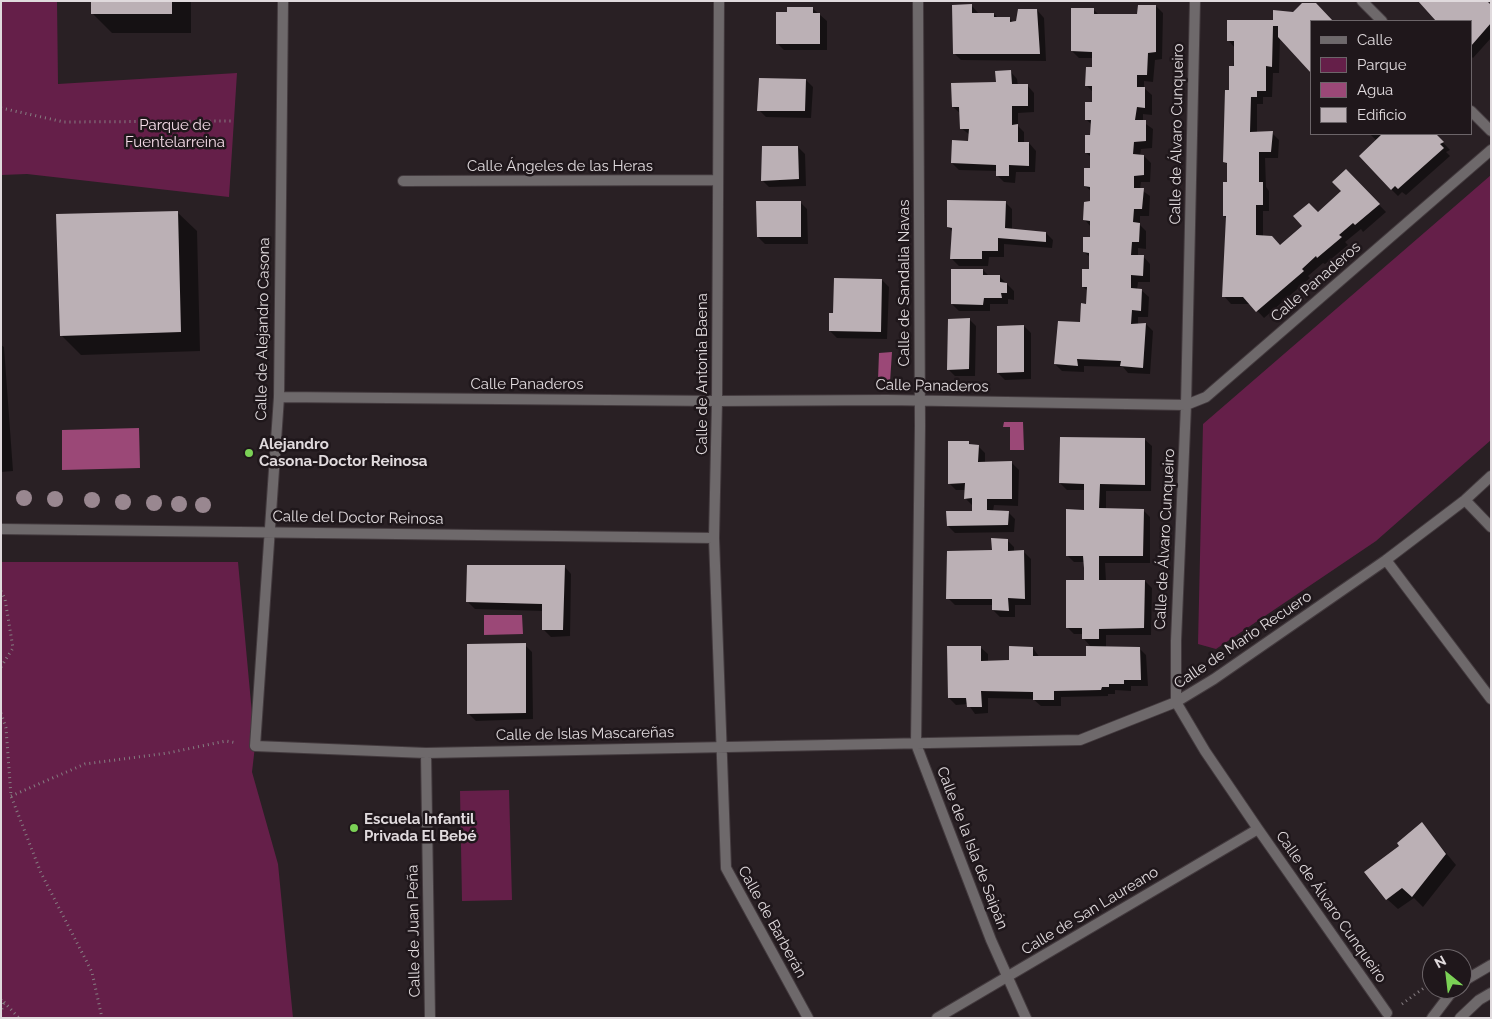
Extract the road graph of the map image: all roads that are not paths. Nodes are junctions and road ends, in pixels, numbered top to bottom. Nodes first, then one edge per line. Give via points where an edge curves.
1 (283, 1) edge
2 (719, 1) edge
3 (918, 1) edge
4 (1195, 1) edge
5 (1362, 1) edge
6 (1381, 20) edge
7 (1472, 112) edge
8 (1491, 131) edge
9 (1491, 150) edge
10 (717, 180) junction
11 (404, 181) dead end
12 (279, 397) junction
13 (717, 401) junction
14 (920, 401) junction
15 (1186, 405) junction
16 (1491, 476) edge
17 (1465, 500) junction
18 (1491, 527) edge
19 (1, 530) edge
20 (269, 532) junction
21 (714, 538) junction
22 (1386, 560) junction
23 (1491, 699) edge
24 (1176, 702) junction
25 (916, 744) junction
26 (256, 746) joint
27 (723, 746) junction
28 (426, 753) junction
29 (1258, 829) junction
30 (1491, 966) edge
31 (1472, 976) edge
32 (1008, 977) junction
33 (1491, 993) edge
34 (1446, 999) edge
35 (1387, 1013) road end
36 (430, 1018) edge
37 (808, 1018) edge
38 (936, 1018) edge
39 (1026, 1018) edge
40 (1432, 1018) edge
41 (1460, 1018) edge

1 - 12 street, Calle de Alejandro Casona
2 - 10 street, Calle de Antonia Baena
3 - 14 street, Calle de Sandalia Navas
4 - 15 street, Calle de Álvaro Cunqueiro
5 - 6 street
7 - 8 street
9 - 15 street, Calle Panaderos via 1206,397
10 - 11 street, Calle Ángeles de las Heras
10 - 13 street, Calle de Antonia Baena
12 - 13 street, Calle Panaderos
12 - 20 street, Calle de Alejandro Casona
13 - 14 street, Calle Panaderos
13 - 21 street, Calle de Antonia Baena
14 - 15 street, Calle Panaderos
14 - 25 street, Calle de Sandalia Navas
15 - 24 street, Calle de Álvaro Cunqueiro
16 - 17 street, Calle de Mario Recuero
17 - 18 street
17 - 22 street, Calle de Mario Recuero
19 - 20 street, Calle del Doctor Reinosa
20 - 21 street, Calle del Doctor Reinosa
20 - 26 street, Calle de Alejandro Casona
21 - 27 street, Calle de Antonia Baena
22 - 23 street
22 - 24 street, Calle de Mario Recuero
24 - 25 street, Calle de Mario Recuero via 1080,740
24 - 29 street, Calle de Álvaro Cunqueiro
25 - 27 street, Calle de Islas Mascareñas
25 - 32 street, Calle de la Isla de Saipán
26 - 28 street, Calle de Islas Mascareñas
27 - 28 street, Calle de Islas Mascareñas
27 - 37 street, Calle de Barberán via 726,868
28 - 36 street, Calle de Juan Peña
29 - 32 street, Calle de San Laureano
29 - 35 street, Calle de Álvaro Cunqueiro
30 - 31 street
32 - 38 street, Calle de San Laureano
32 - 39 street, Calle de la Isla de Saipán
33 - 41 street
34 - 40 street

